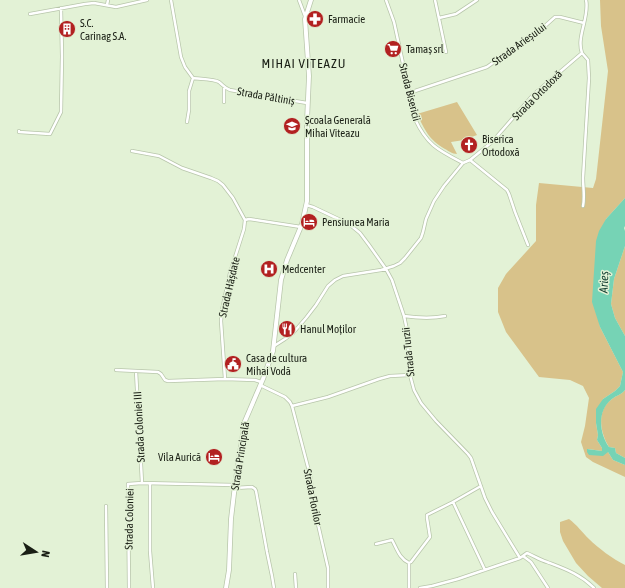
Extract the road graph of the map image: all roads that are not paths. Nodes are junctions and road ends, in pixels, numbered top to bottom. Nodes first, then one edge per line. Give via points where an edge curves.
1 (108, 0) edge
2 (147, 0) edge
3 (171, 0) edge
4 (298, 0) edge
5 (311, 0) edge
6 (386, 0) edge
7 (435, 0) edge
8 (477, 0) edge
9 (586, 0) edge
10 (107, 5) junction
11 (61, 8) junction
12 (30, 14) dead end
13 (305, 16) junction
14 (439, 18) junction
15 (584, 22) junction
16 (446, 52) dead end
17 (582, 53) junction
18 (193, 78) junction
19 (224, 88) junction
20 (409, 93) junction
21 (224, 102) dead end
22 (307, 103) junction
23 (186, 122) dead end
24 (18, 131) dead end
25 (132, 151) dead end
26 (470, 160) junction
27 (463, 163) junction
28 (306, 205) junction
29 (583, 206) dead end
30 (244, 220) junction
31 (301, 227) junction
32 (528, 245) dead end
33 (386, 269) junction
34 (404, 316) junction
35 (445, 316) dead end
36 (274, 346) junction
37 (116, 370) dead end
38 (136, 372) junction
39 (410, 375) junction
40 (225, 379) junction
41 (261, 383) junction
42 (292, 406) junction
43 (142, 483) junction
44 (150, 484) junction
45 (481, 486) junction
46 (234, 487) junction
47 (453, 502) junction
48 (106, 506) dead end
49 (376, 544) dead end
50 (523, 556) junction
51 (520, 558) junction
52 (409, 563) junction
53 (485, 570) junction
54 (295, 574) dead end
55 (440, 584) junction
56 (107, 588) edge
57 (129, 588) edge
58 (153, 588) edge
59 (226, 588) edge
60 (274, 588) edge
61 (296, 588) edge
62 (328, 588) edge
63 (409, 588) edge
64 (420, 588) edge
65 (440, 588) edge
66 (548, 588) edge
67 (594, 588) edge

1 - 10 street
2 - 10 street via 116,7
3 - 18 street via 182,57 188,73
4 - 13 street
5 - 13 main road, Strada Principală
6 - 20 street, Strada Bisericii via 394,22
7 - 14 street
8 - 14 street via 456,14
9 - 15 street
10 - 11 street via 94,3
11 - 12 street
11 - 24 street via 61,112 50,134
13 - 22 main road, Strada Principală via 309,76
14 - 16 street
15 - 17 street via 580,45
15 - 20 street, Strada Arieșului via 555,17 487,67
17 - 26 street, Strada Ortodoxă via 542,87 492,142
17 - 29 street via 588,60 589,78
18 - 19 street, Strada Păltiniș via 219,82
18 - 23 street
19 - 21 street, Strada Păltiniș
19 - 22 street, Strada Păltiniș
20 - 27 street, Strada Bisericii via 415,119 426,140
22 - 28 main road, Strada Principală
25 - 30 street via 159,156 182,168 218,181 233,198
26 - 27 street, Strada Ortodoxă
26 - 32 street via 510,194 514,212
27 - 33 street, Strada Ortodoxă via 434,201 421,238 400,263
28 - 31 main road, Strada Principală
28 - 33 street, Strada Turzii via 349,224 360,233
30 - 31 street
30 - 40 street, Strada Hășdate via 244,229 222,310
31 - 36 main road, Strada Principală via 281,280
33 - 34 street, Strada Turzii
33 - 36 street, Strada Ortodoxă via 343,276 335,280 293,333
34 - 35 street
34 - 39 street, Strada Turzii
36 - 41 main road, Strada Principală
37 - 38 street
38 - 40 street via 158,372 168,381
38 - 43 street, Strada Coloniei III
39 - 42 street via 390,376
39 - 45 street, Strada Turzii via 421,403 471,458
40 - 41 street via 255,380
41 - 42 street via 286,397
41 - 46 main road, Strada Principală via 245,421
42 - 62 street, Strada Florilor via 310,475 328,568
43 - 44 street, Strada Coloniei
43 - 57 street, Strada Coloniei via 128,485
44 - 46 street, Strada Coloniei
44 - 58 street
45 - 47 street
45 - 51 street, Strada Turzii via 492,512
46 - 59 main road, Strada Principală
46 - 60 street, Strada Coloniei via 252,487 256,491
47 - 52 street via 427,515 430,537
47 - 53 street
48 - 56 street
49 - 52 street via 392,540 398,554
50 - 51 street
50 - 66 street via 532,562
50 - 67 street via 527,553 560,567 586,580
51 - 53 street
52 - 63 street
53 - 55 street
54 - 61 street
55 - 64 street
55 - 65 street

